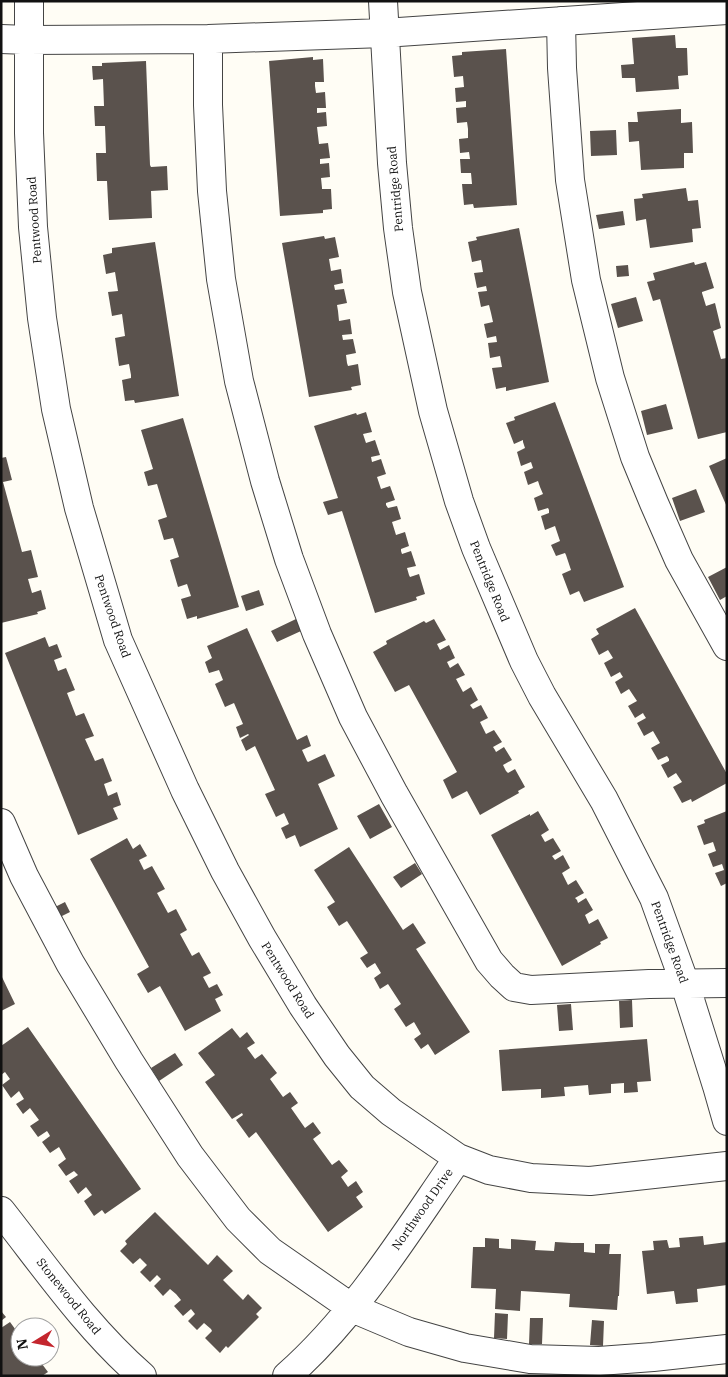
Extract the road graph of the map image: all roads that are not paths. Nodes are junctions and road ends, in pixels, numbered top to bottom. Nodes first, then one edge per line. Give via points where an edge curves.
1 (29, 1) edge
2 (383, 1) edge
3 (727, 10) edge
4 (561, 21) junction
5 (384, 33) junction
6 (1, 39) edge
7 (208, 39) junction
8 (28, 40) junction
9 (727, 646) edge
10 (1, 822) edge
11 (727, 983) edge
12 (685, 984) junction
13 (727, 1121) edge
14 (458, 1158) junction
15 (727, 1166) edge
16 (1, 1211) edge
17 (352, 1308) junction
18 (727, 1349) edge
19 (142, 1376) edge
20 (287, 1376) edge

1 - 8 street, Pentwood Road
2 - 5 street, Pentridge Road
3 - 4 street
4 - 5 street
4 - 9 street via 570,180 586,280 610,378 635,457 654,503 679,560
5 - 7 street
5 - 12 street, Pentridge Road via 392,163 406,283 433,411 459,501 524,661 637,862 654,898
6 - 8 street
7 - 8 street
7 - 12 street via 213,201 221,279 239,381 289,559 353,717 489,961 514,987 531,990
8 - 14 street, Pentwood Road via 33,227 42,318 56,409 79,508 118,640 224,871 304,1006 362,1087 391,1112
10 - 17 street via 24,876 70,963 190,1156 238,1219 270,1250
11 - 12 street
12 - 13 street, Pentridge Road
14 - 15 street, Northwood Drive via 489,1170 531,1178 590,1181
14 - 17 street, Northwood Drive
16 - 19 street, Stonewood Road via 93,1328
17 - 18 street via 408,1332 465,1348 530,1359 599,1361
17 - 20 street, Northwood Drive

